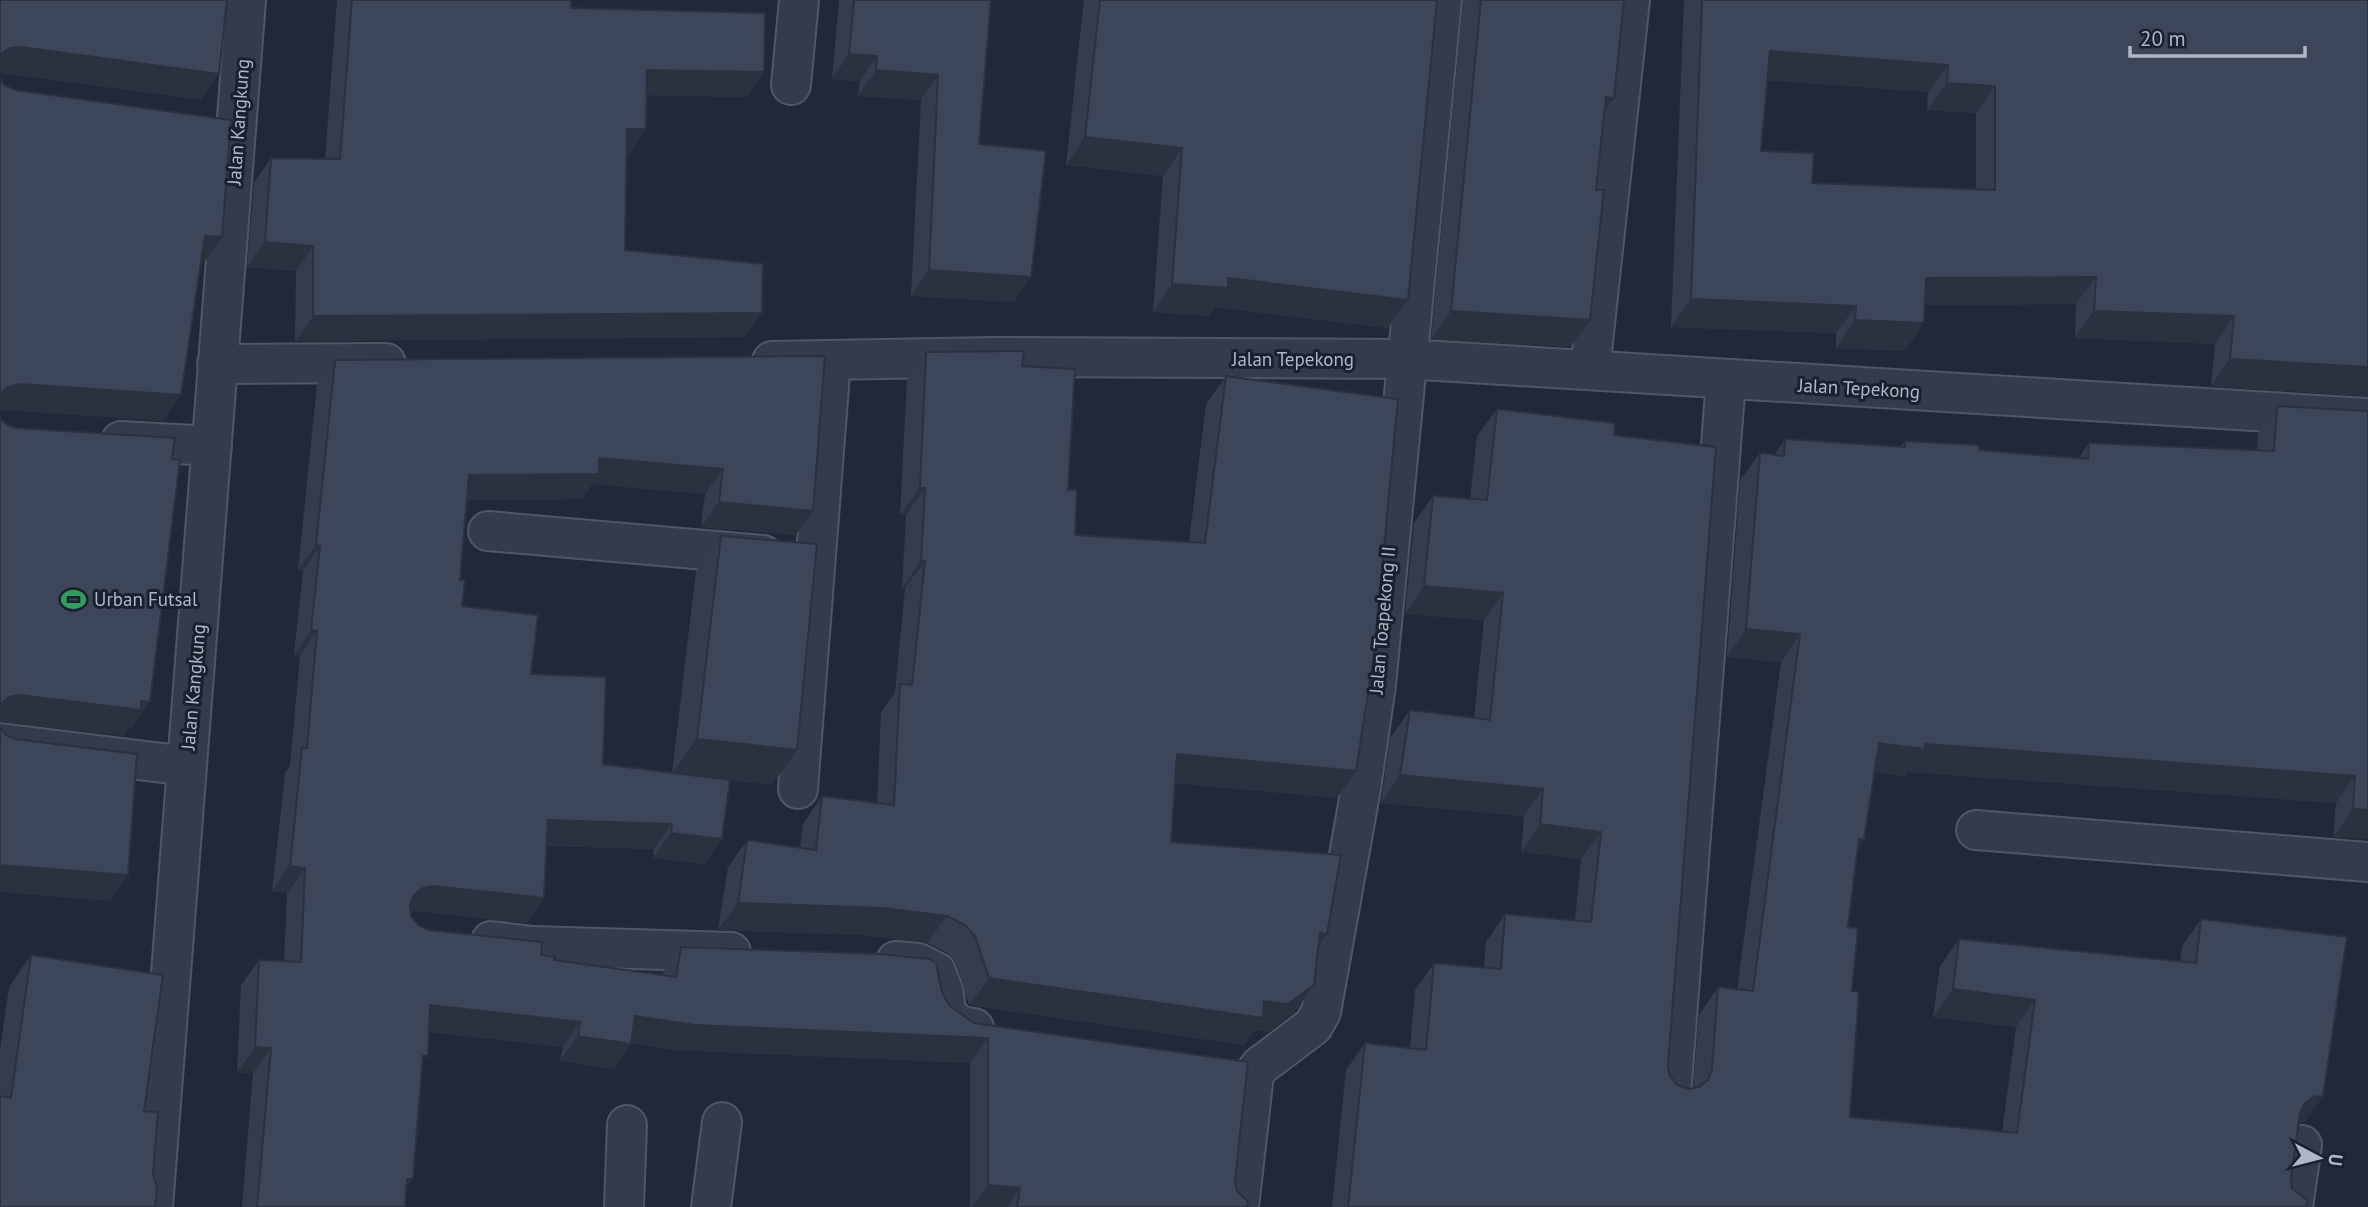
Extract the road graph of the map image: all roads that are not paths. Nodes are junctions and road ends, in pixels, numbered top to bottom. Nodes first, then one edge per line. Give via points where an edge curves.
1 (246, 0) edge
2 (799, 0) edge
3 (1442, 0) edge
4 (1630, 0) edge
5 (791, 85) dead end
6 (1406, 359) junction
7 (831, 360) junction
8 (742, 361) edge
9 (424, 363) edge
10 (217, 364) junction
11 (1590, 370) junction
12 (1726, 380) junction
13 (2368, 418) edge
14 (92, 439) edge
15 (212, 446) junction
16 (488, 531) dead end
17 (814, 559) junction
18 (0, 743) edge
19 (187, 766) junction
20 (798, 789) edge
21 (1976, 830) dead end
22 (2368, 862) edge
23 (453, 937) edge
24 (766, 954) edge
25 (863, 957) edge
26 (1010, 1033) edge
27 (1217, 1063) edge
28 (1257, 1069) junction
29 (1671, 1095) edge
30 (722, 1122) dead end
31 (627, 1125) dead end
32 (2302, 1145) edge
33 (153, 1207) edge
34 (624, 1207) edge
35 (711, 1207) edge
36 (1239, 1207) edge
37 (2293, 1207) edge

1 - 10 street, Jalan Kangkung via 220,124
2 - 5 street
3 - 6 street, Jalan Toapekong II
4 - 11 street
6 - 7 street, Jalan Tepekong
6 - 11 street, Jalan Tepekong
6 - 28 street, Jalan Toapekong II via 1371,721 1321,1012 1312,1026
7 - 8 street, Jalan Tepekong
7 - 17 street
9 - 10 street
10 - 15 street, Jalan Kangkung
11 - 12 street, Jalan Tepekong
12 - 13 street, Jalan Tepekong
12 - 29 street
14 - 15 street
15 - 19 street, Jalan Kangkung
16 - 17 street
17 - 20 street
18 - 19 street
19 - 33 street, Jalan Kangkung
21 - 22 street
23 - 24 street via 533,946
25 - 26 street via 918,963 936,972 946,1014 960,1026
27 - 28 street
28 - 36 street
30 - 35 street
31 - 34 street
32 - 37 street

